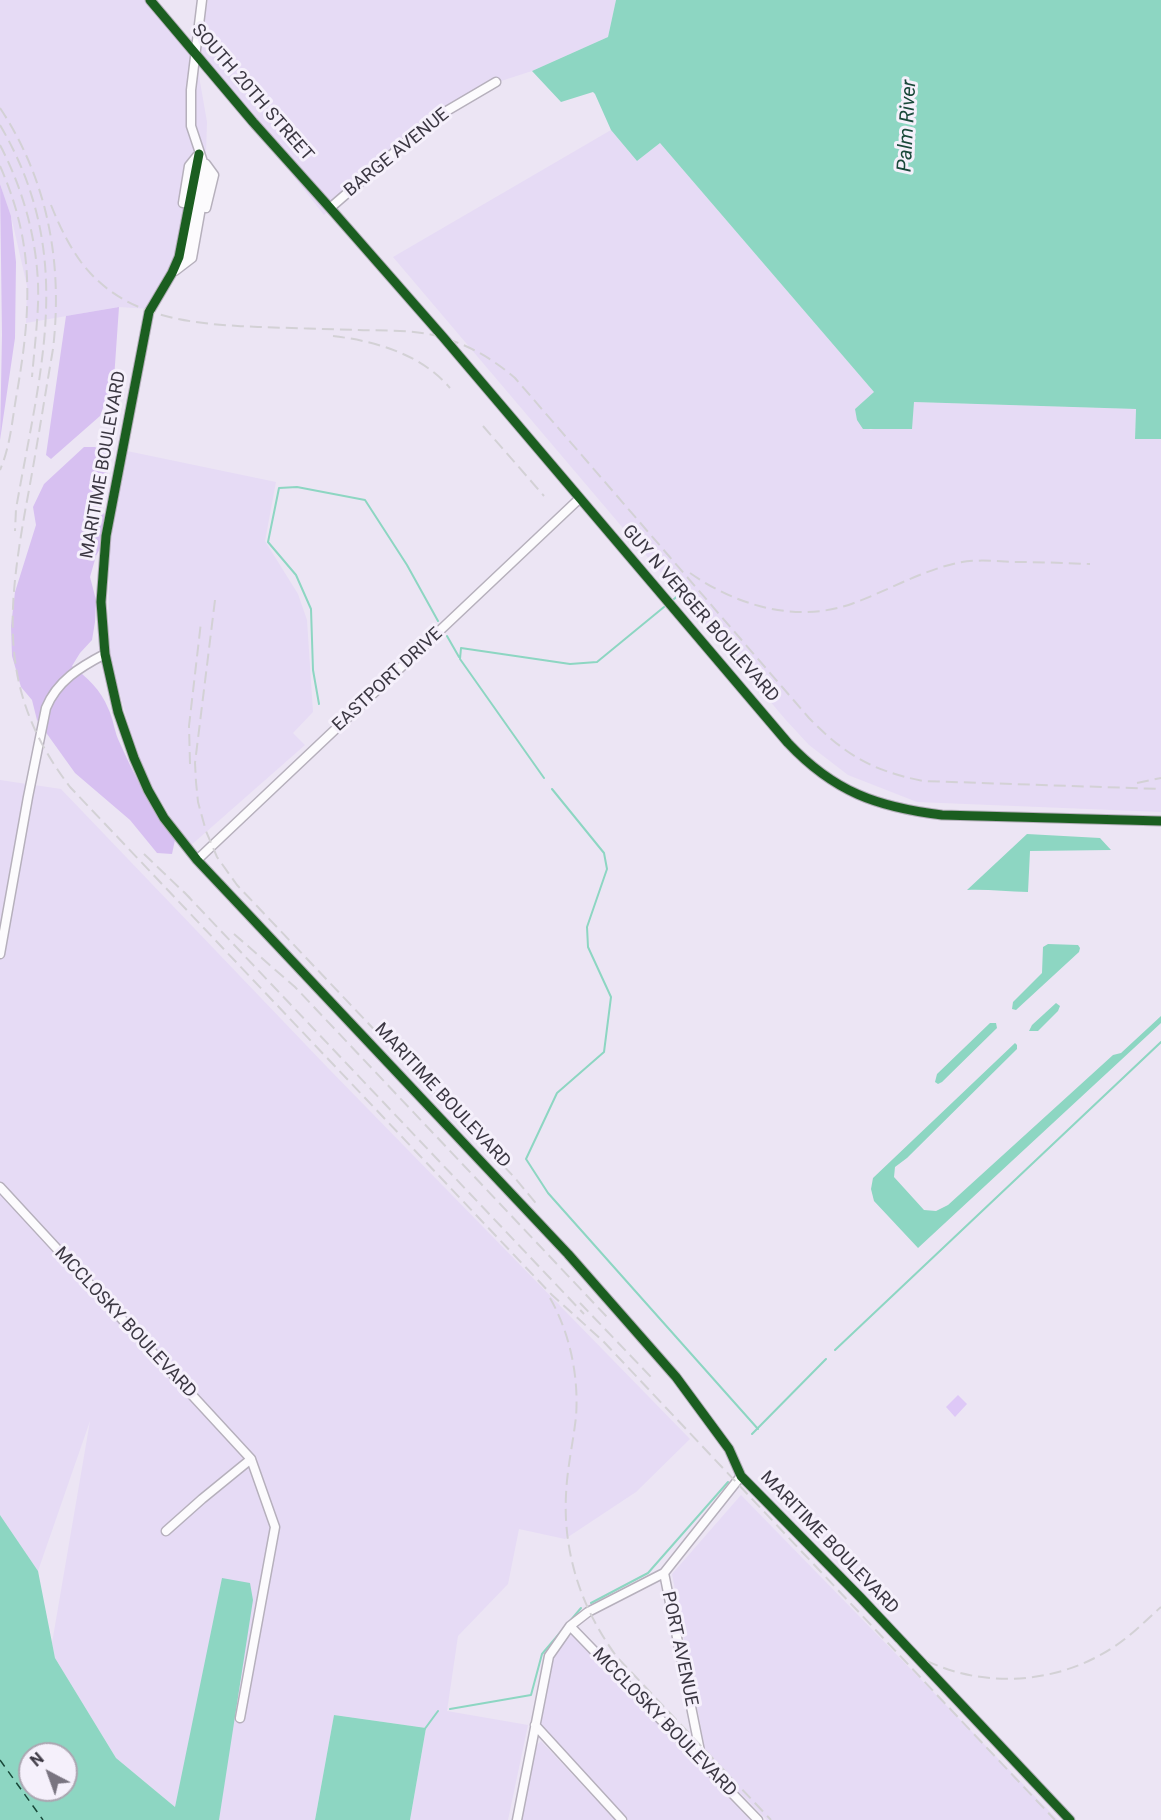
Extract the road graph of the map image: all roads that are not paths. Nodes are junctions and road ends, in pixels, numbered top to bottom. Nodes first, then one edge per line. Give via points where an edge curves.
1 (150, 0) edge
2 (202, 0) edge
3 (194, 51) junction
4 (496, 82) dead end
5 (199, 153) junction
6 (330, 208) junction
7 (172, 273) junction
8 (579, 499) junction
9 (105, 654) junction
10 (1161, 821) edge
11 (197, 860) junction
12 (0, 954) edge
13 (0, 1187) edge
14 (251, 1459) junction
15 (741, 1476) junction
16 (166, 1531) dead end
17 (664, 1573) junction
18 (570, 1626) junction
19 (240, 1718) dead end
20 (535, 1725) junction
21 (702, 1761) junction
22 (517, 1820) edge
23 (622, 1820) edge
24 (758, 1820) edge
25 (1070, 1820) edge

1 - 3 street, SOUTH 20TH STREET
2 - 3 street, MARITIME BOULEVARD
3 - 5 street, MARITIME BOULEVARD via 191,126
3 - 6 street, SOUTH 20TH STREET
4 - 6 street, BARGE AVENUE via 433,119
5 - 7 street, MARITIME BOULEVARD via 179,257
5 - 7 street, MARITIME BOULEVARD via 207,174 192,258
6 - 8 street, GUY N VERGER BOULEVARD
7 - 9 street, MARITIME BOULEVARD via 148,312 111,507 102,571
8 - 10 street, GUY N VERGER BOULEVARD via 795,750 851,792 887,806 942,815
8 - 11 street, EASTPORT DRIVE
9 - 11 street, MARITIME BOULEVARD via 118,712 148,790
9 - 12 street via 69,676 45,708
11 - 15 street, MARITIME BOULEVARD via 568,1254 676,1377 729,1449
13 - 14 street, MCCLOSKY BOULEVARD
14 - 16 street
14 - 19 street, MCCLOSKY BOULEVARD via 275,1527
15 - 17 street
15 - 25 street, MARITIME BOULEVARD
17 - 18 street via 588,1612
17 - 21 street, PORT AVENUE
18 - 20 street via 549,1656
18 - 21 street, MCCLOSKY BOULEVARD
20 - 22 street
20 - 23 street
21 - 24 street, MCCLOSKY BOULEVARD

